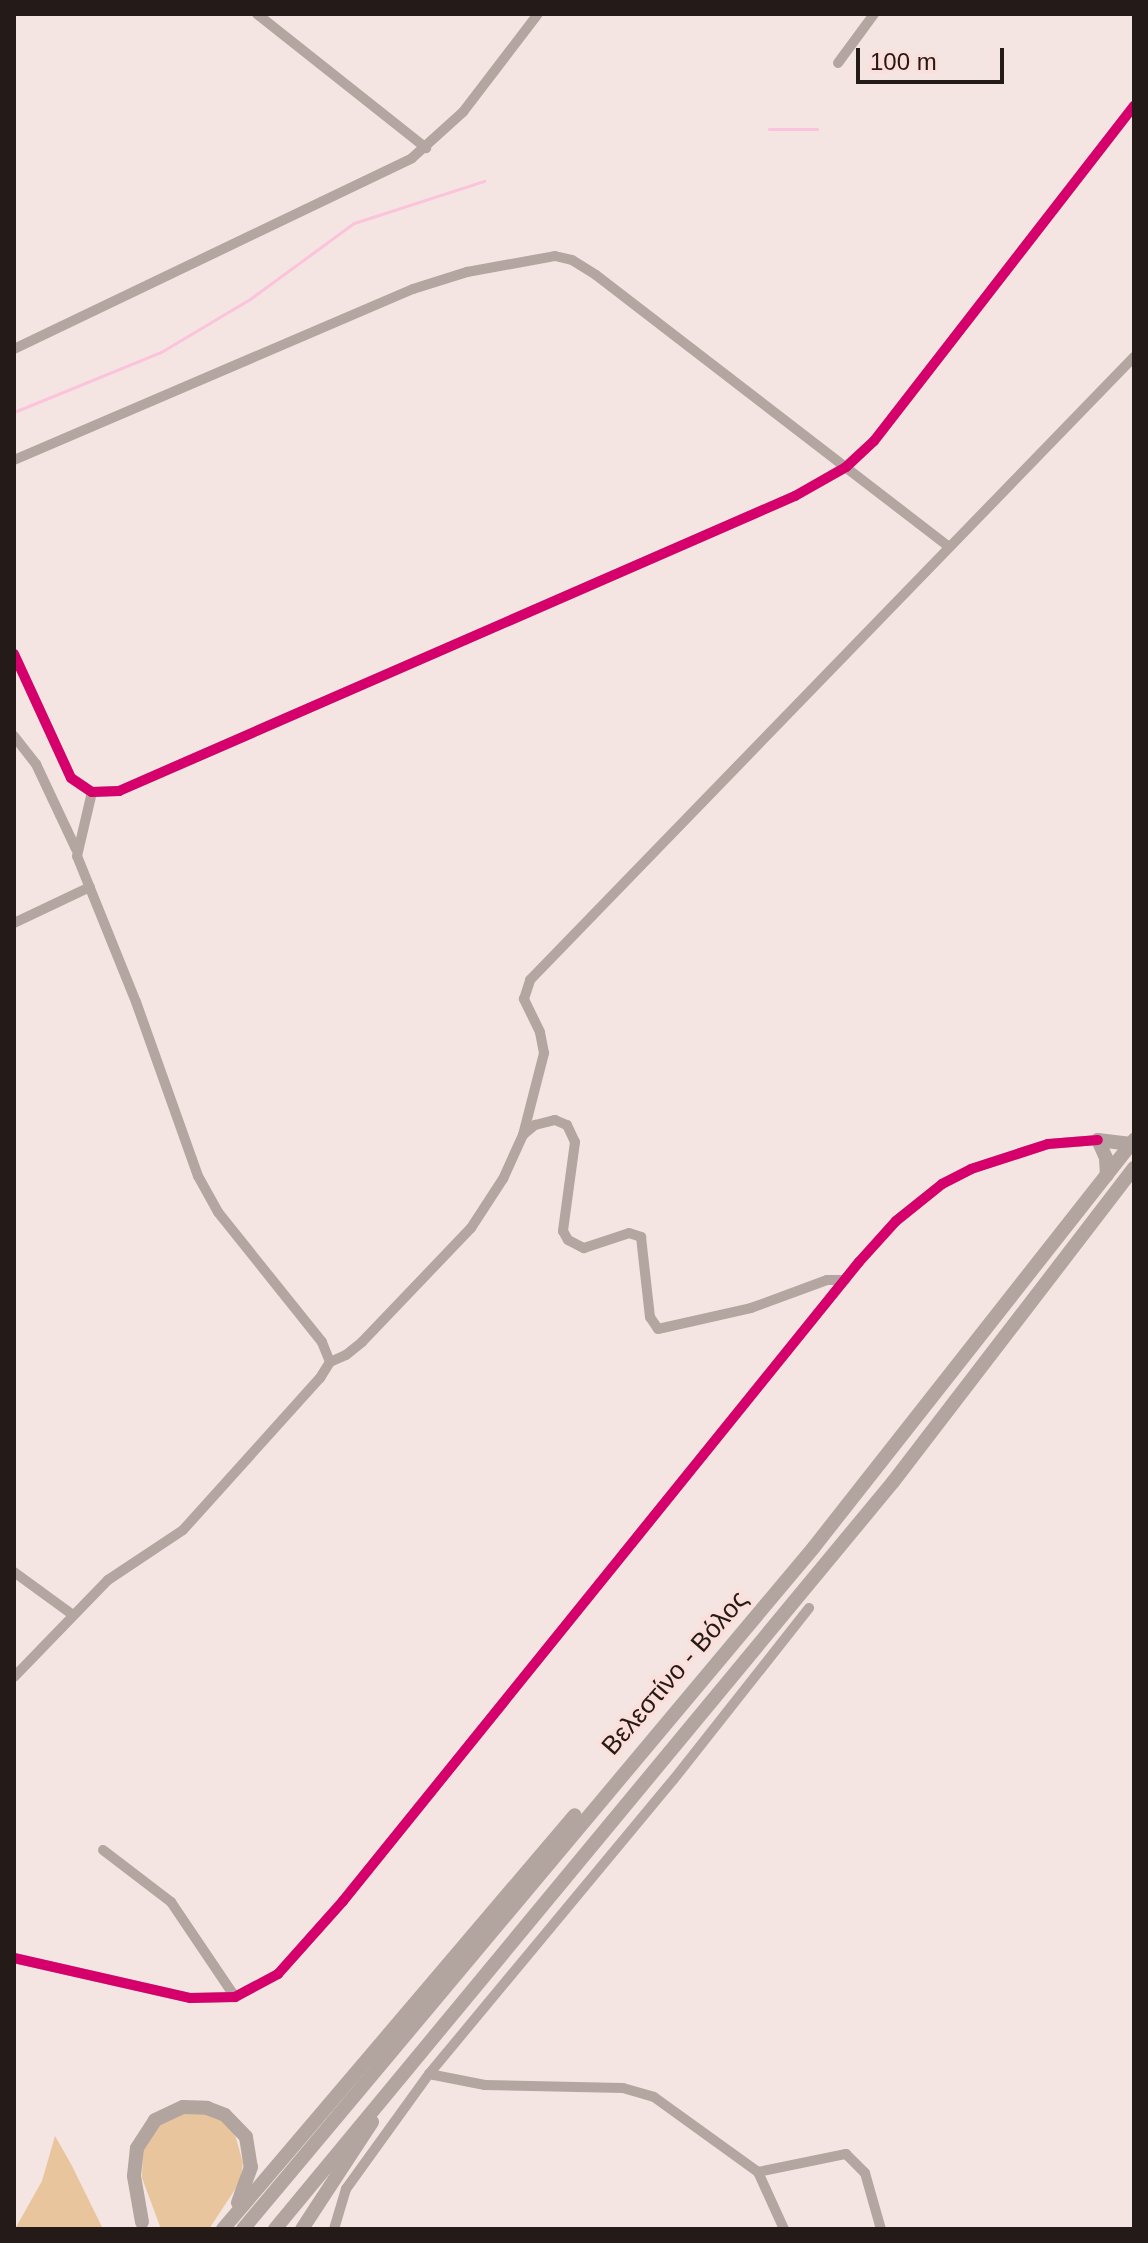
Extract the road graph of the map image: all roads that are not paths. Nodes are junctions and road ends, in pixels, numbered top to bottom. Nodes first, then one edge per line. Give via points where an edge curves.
1 (257, 14) edge
2 (538, 14) edge
3 (874, 14) edge
4 (838, 63) dead end
5 (1134, 106) edge
6 (426, 148) junction
7 (14, 349) edge
8 (1134, 357) edge
9 (14, 460) edge
10 (846, 467) junction
11 (948, 546) junction
12 (14, 654) edge
13 (14, 736) edge
14 (92, 792) junction
15 (77, 851) junction
16 (90, 887) junction
17 (14, 923) edge
18 (523, 1135) junction
19 (1098, 1140) junction
20 (1133, 1142) edge
21 (1134, 1168) edge
22 (1107, 1175) junction
23 (845, 1280) junction
24 (330, 1362) junction
25 (14, 1572) edge
26 (809, 1608) dead end
27 (73, 1615) junction
28 (741, 1665) junction
29 (14, 1677) edge
30 (756, 1678) junction
31 (634, 1758) junction
32 (103, 1850) dead end
33 (14, 1958) edge
34 (235, 1997) junction
35 (415, 2057) junction
36 (429, 2074) junction
37 (758, 2172) junction
38 (142, 2222) dead end
39 (225, 2227) edge
40 (243, 2229) edge
41 (275, 2229) edge
42 (302, 2229) edge
43 (334, 2229) edge
44 (784, 2229) edge
45 (881, 2229) edge

1 - 6 street
2 - 6 street via 463,112
3 - 4 street
5 - 10 street via 898,412
6 - 7 street via 386,173
8 - 11 street
9 - 10 street via 413,289 467,272 555,256 584,267
10 - 11 street
10 - 14 street via 795,496 147,781 119,791
11 - 18 street via 530,980 524,999 544,1053
12 - 14 street via 68,773
13 - 15 street via 36,764
14 - 15 street
15 - 16 street
16 - 17 street
16 - 24 street via 205,1192 322,1342
18 - 23 street via 555,1120 571,1130 575,1142 563,1231 584,1248 629,1233 641,1237 650,1317 658,1329 751,1308 827,1280
18 - 24 street via 503,1179 471,1228 362,1342
19 - 20 highway
19 - 22 highway
19 - 23 street via 1022,1151 942,1184 896,1221
20 - 22 highway, Βελεστίνο - Βόλος
21 - 28 highway, Βελεστίνο - Βόλος via 902,1470
22 - 31 highway, Βελεστίνο - Βόλος via 814,1547
23 - 34 street via 299,1955 278,1974
24 - 27 street via 183,1530 120,1569
25 - 27 street
26 - 30 street
27 - 29 street
28 - 30 street
28 - 35 highway, Βελεστίνο - Βόλος
30 - 36 street
31 - 39 highway via 550,1843
31 - 40 highway, Βελεστίνο - Βόλος
32 - 34 street via 171,1902
33 - 34 street via 190,1998
35 - 41 highway, Βελεστίνο - Βόλος
35 - 42 highway
36 - 37 street via 485,2085 640,2091 681,2114
36 - 43 street via 346,2189
37 - 44 street
37 - 45 street via 846,2154 865,2173
38 - 39 highway via 134,2160 140,2141 155,2120 174,2109 198,2106 225,2115 246,2138 249,2175

